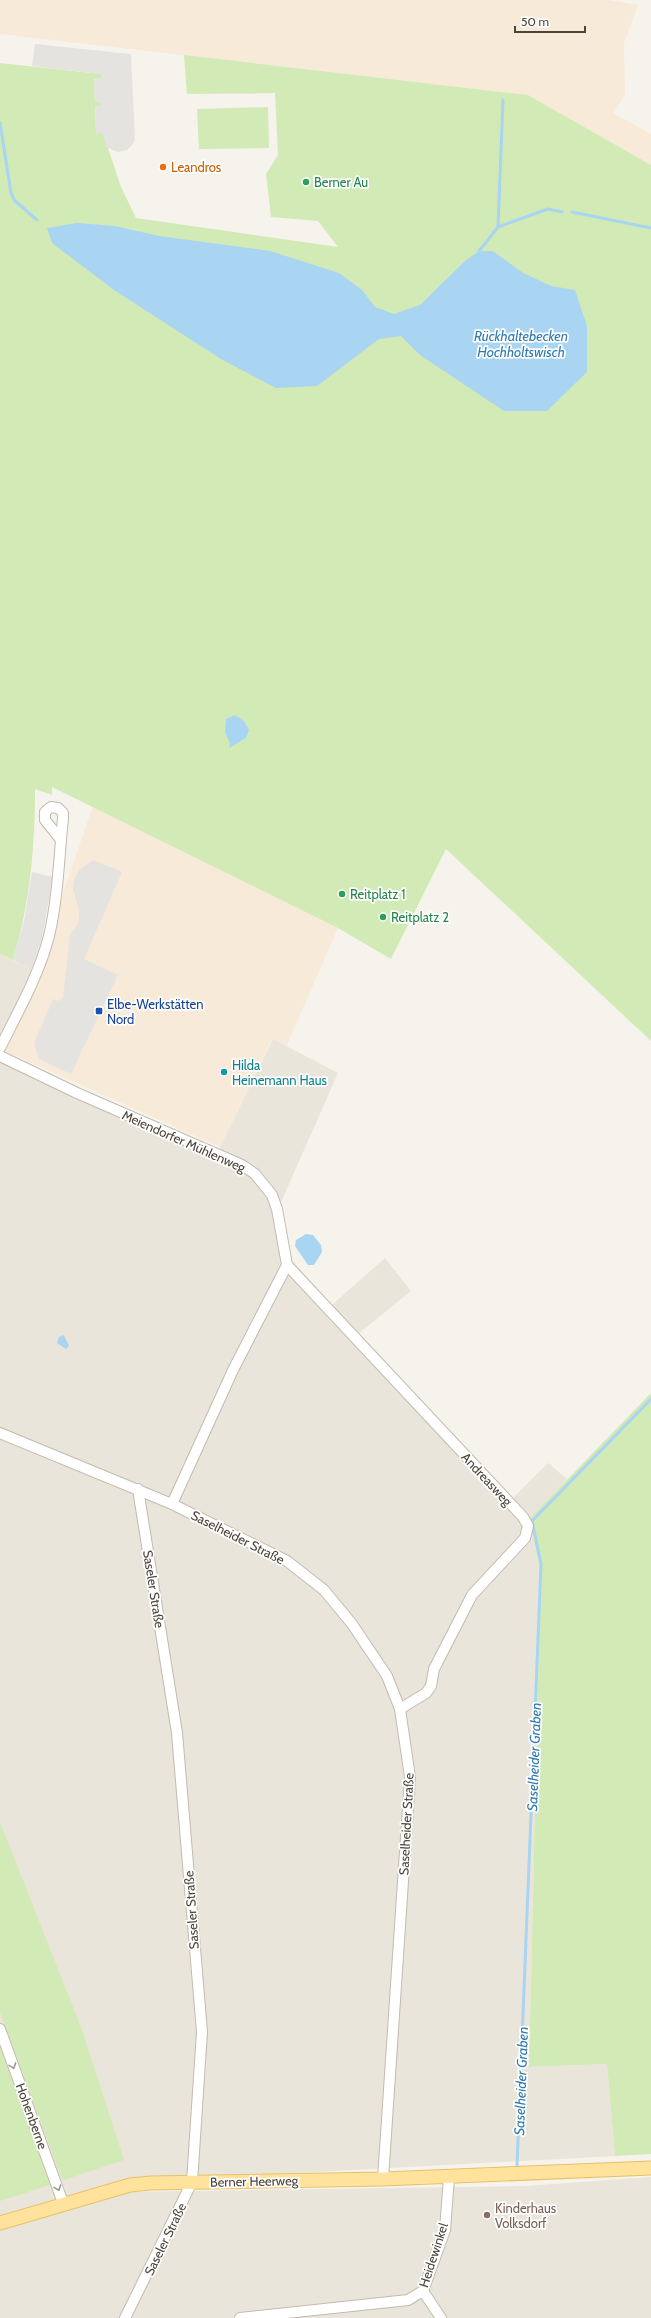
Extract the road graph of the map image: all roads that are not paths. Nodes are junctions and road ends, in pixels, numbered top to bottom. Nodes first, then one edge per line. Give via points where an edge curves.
1 (61, 840) dead end
2 (0, 1048) edge
3 (0, 1056) edge
4 (287, 1265) junction
5 (0, 1433) edge
6 (138, 1489) junction
7 (172, 1504) junction
8 (400, 1709) junction
9 (0, 2029) edge
10 (651, 2168) edge
11 (449, 2177) junction
12 (383, 2179) junction
13 (192, 2182) junction
14 (63, 2203) junction
15 (0, 2223) edge
16 (423, 2291) junction
17 (125, 2318) edge
18 (240, 2318) edge
19 (441, 2318) edge

1 - 2 street via 54,914 46,945 20,1009
3 - 4 street, Meiendorfer Mühlenweg via 255,1174 272,1195 277,1209
4 - 7 street via 234,1370
4 - 8 street, Andreasweg via 523,1517 528,1526 525,1538 472,1595 434,1669 431,1686 426,1693
5 - 6 street, Saselheider Straße
6 - 7 street, Saselheider Straße
6 - 13 street, Saseler Straße via 177,1733 202,2032
7 - 8 street, Saselheider Straße via 274,1554 324,1590 352,1624 387,1676
8 - 12 street, Saselheider Straße via 410,1777
9 -> 14 street, Hohenberne
10 - 11 main road, Berner Heerweg
11 - 12 main road, Berner Heerweg
11 - 16 street, Heidewinkel via 445,2230
12 - 13 main road, Berner Heerweg
13 - 14 main road, Berner Heerweg via 130,2185
13 - 17 street, Saseler Straße
14 - 15 main road, Berner Heerweg
16 - 18 street, Heidewinkel via 408,2300
16 - 19 street

